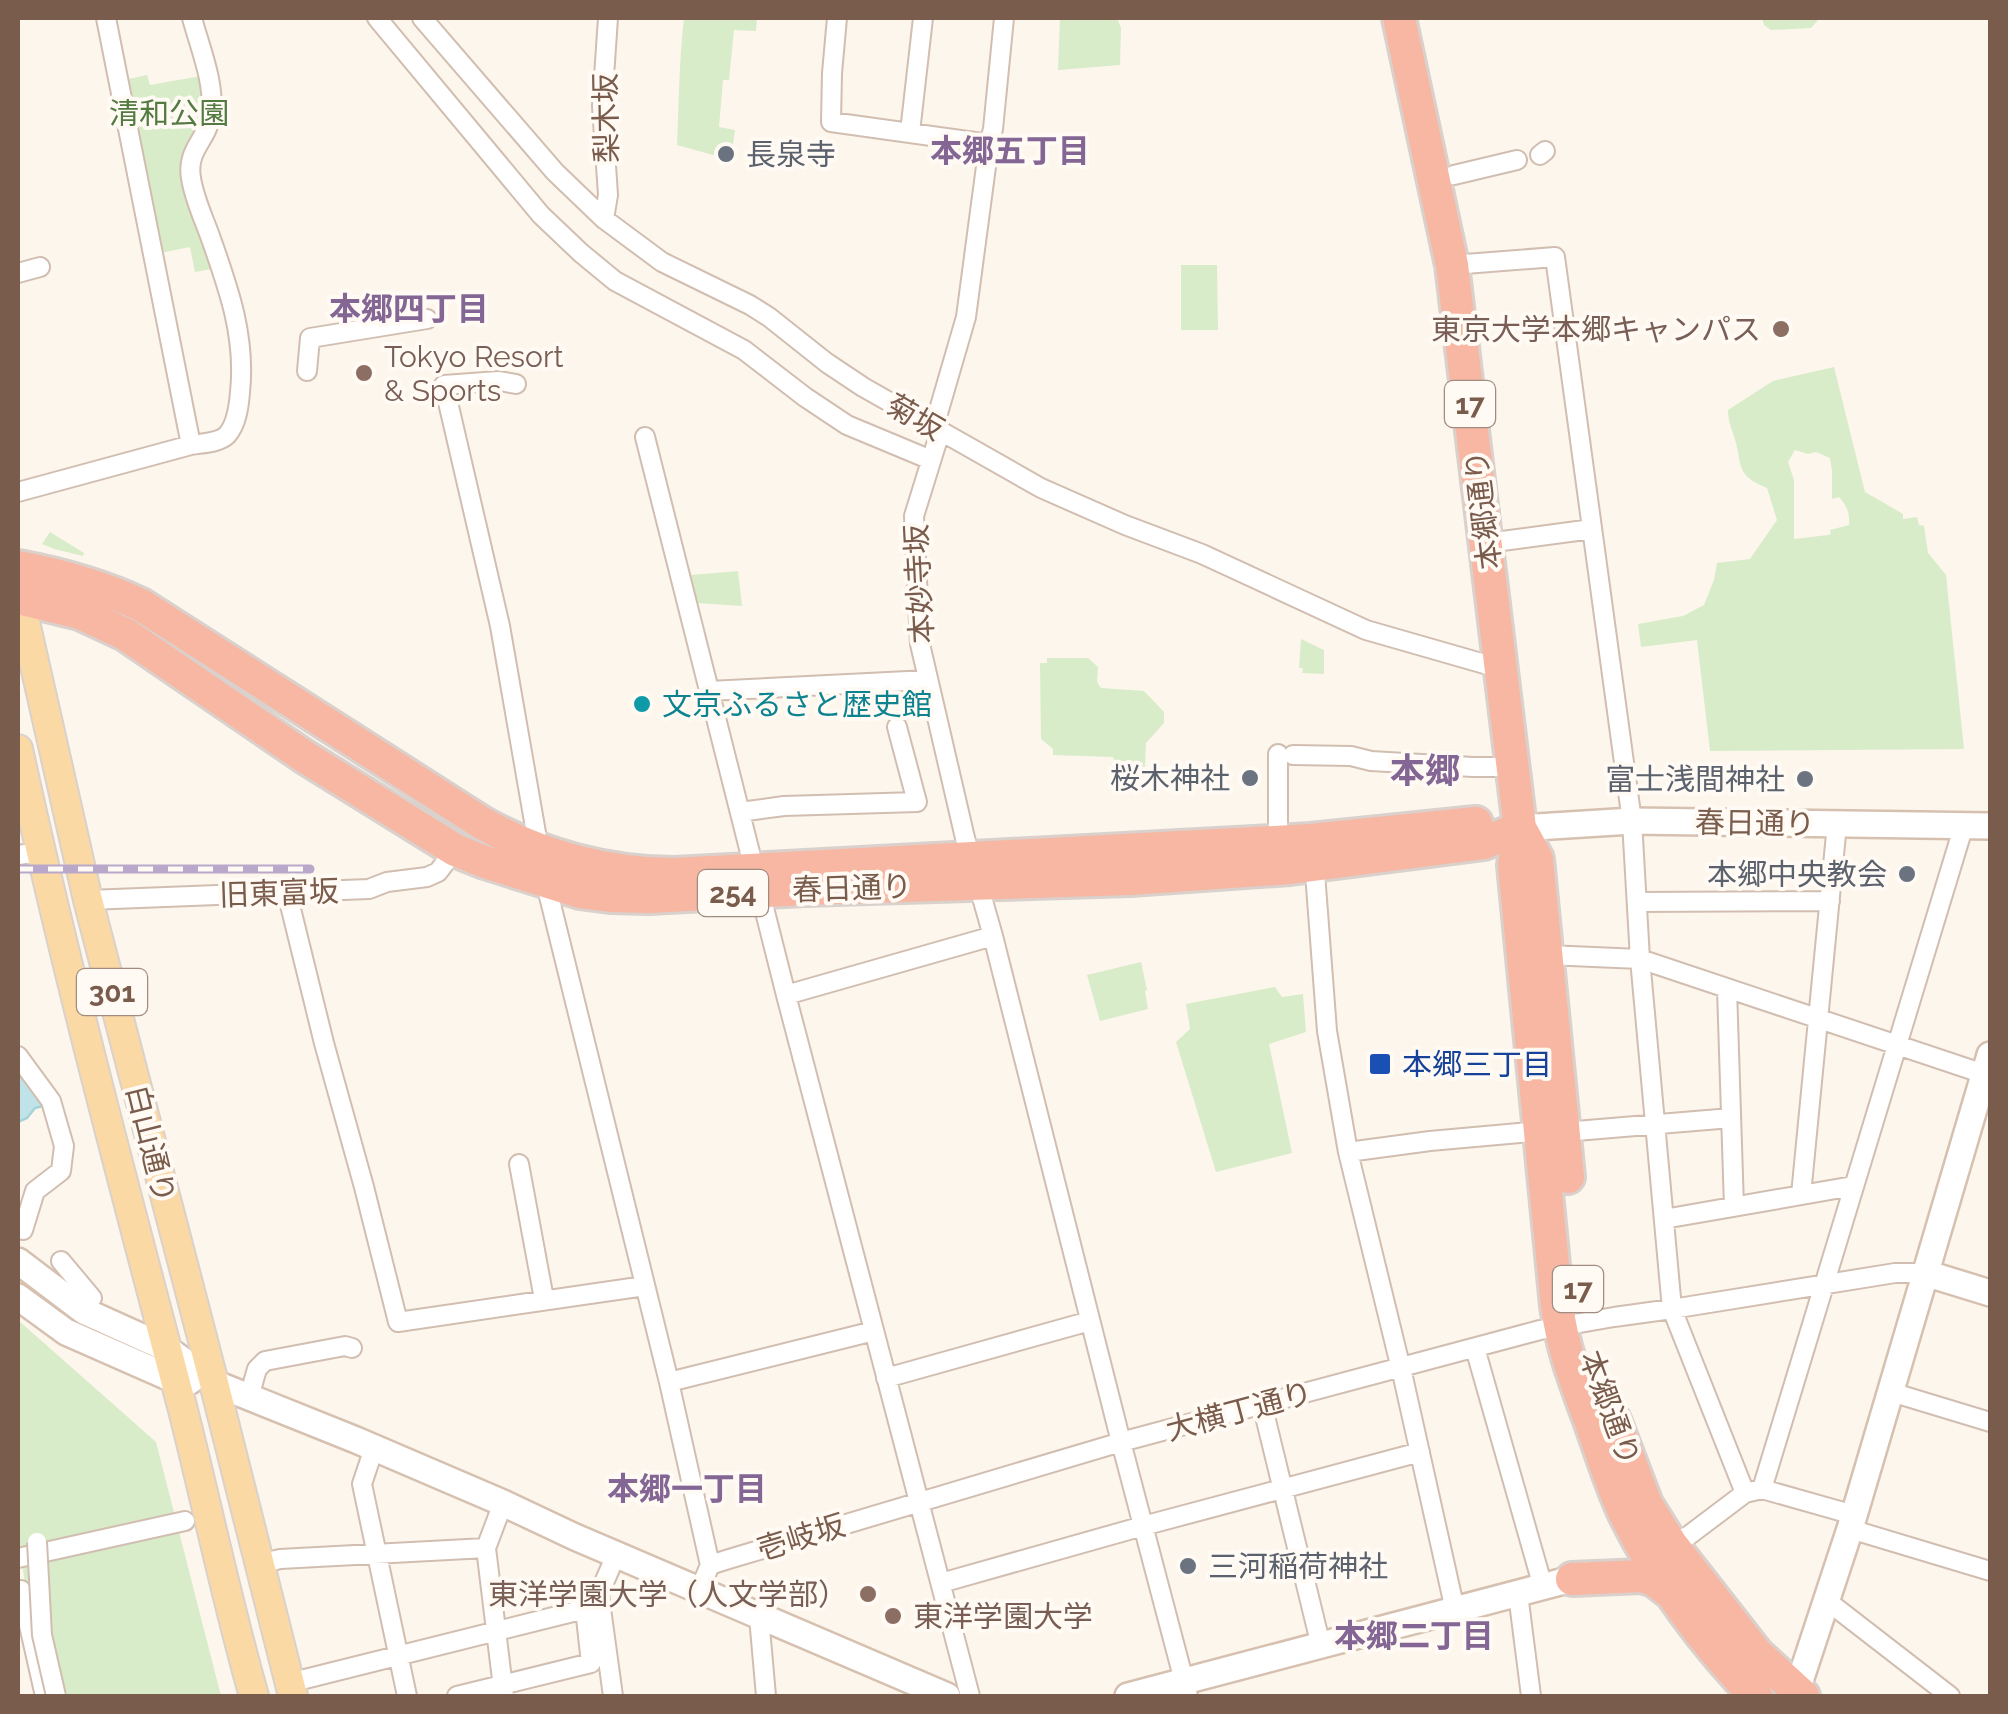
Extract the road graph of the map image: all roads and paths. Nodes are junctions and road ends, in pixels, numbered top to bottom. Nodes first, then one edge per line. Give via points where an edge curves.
1 (106, 18) edge
2 (192, 18) edge
3 (377, 18) edge
4 (422, 18) edge
5 (608, 18) edge
6 (837, 18) edge
7 (923, 18) edge
8 (1004, 18) edge
9 (1399, 18) edge
10 (910, 132) junction
11 (989, 144) junction
12 (1517, 160) dead end
13 (1454, 175) dead end
14 (604, 219) junction
15 (1452, 266) junction
16 (40, 267) dead end
17 (18, 273) edge
18 (427, 319) dead end
19 (307, 372) dead end
20 (516, 384) dead end
21 (937, 430) junction
22 (645, 437) dead end
23 (191, 444) junction
24 (931, 460) junction
25 (18, 492) edge
26 (1592, 530) junction
27 (1486, 543) junction
28 (18, 588) edge
29 (1502, 670) junction
30 (928, 680) junction
31 (709, 690) junction
32 (897, 727) dead end
33 (18, 749) edge
34 (1513, 766) junction
35 (740, 812) junction
36 (1632, 822) junction
37 (1837, 824) junction
38 (1964, 826) junction
39 (1990, 826) edge
40 (1520, 828) junction
41 (1278, 842) junction
42 (538, 849) junction
43 (456, 850) junction
44 (1313, 853) junction
45 (29, 854) edge
46 (975, 871) junction
47 (757, 880) junction
48 (546, 882) junction
49 (289, 892) junction
50 (88, 900) junction
51 (1830, 901) junction
52 (1637, 902) junction
53 (993, 936) junction
54 (1546, 955) junction
55 (1640, 959) junction
56 (1727, 989) junction
57 (786, 995) junction
58 (1819, 1018) junction
59 (1895, 1046) junction
60 (18, 1056) edge
61 (1988, 1069) edge
62 (1730, 1118) junction
63 (1656, 1124) junction
64 (1552, 1131) junction
65 (1348, 1152) junction
66 (518, 1164) dead end
67 (1853, 1186) junction
68 (1801, 1195) junction
69 (1734, 1207) junction
70 (1664, 1219) junction
71 (23, 1233) edge
72 (18, 1260) edge
73 (61, 1261) dead end
74 (1925, 1273) junction
75 (1825, 1284) junction
76 (645, 1286) junction
77 (1990, 1292) edge
78 (18, 1297) edge
79 (92, 1298) dead end
80 (544, 1300) junction
81 (1672, 1309) junction
82 (1090, 1321) junction
83 (1571, 1325) junction
84 (874, 1331) junction
85 (166, 1348) junction
86 (352, 1348) dead end
87 (1475, 1348) junction
88 (1401, 1368) junction
89 (886, 1378) junction
90 (175, 1380) junction
91 (668, 1382) junction
92 (214, 1384) junction
93 (1891, 1392) junction
94 (249, 1397) junction
95 (1262, 1404) junction
96 (1990, 1422) edge
97 (1121, 1442) junction
98 (374, 1448) junction
99 (1420, 1452) junction
100 (1283, 1489) junction
101 (1753, 1491) junction
102 (919, 1501) junction
103 (502, 1503) junction
104 (185, 1521) dead end
105 (1852, 1522) junction
106 (1143, 1526) junction
107 (37, 1542) dead end
108 (486, 1548) junction
109 (1658, 1549) junction
110 (376, 1554) junction
111 (616, 1555) junction
112 (18, 1558) edge
113 (260, 1564) junction
114 (710, 1565) junction
115 (1990, 1571) edge
116 (940, 1584) junction
117 (1544, 1587) junction
118 (18, 1590) edge
119 (699, 1591) junction
120 (599, 1594) junction
121 (1674, 1596) junction
122 (1826, 1600) junction
123 (585, 1609) junction
124 (1455, 1610) junction
125 (759, 1616) junction
126 (495, 1631) junction
127 (1321, 1646) junction
128 (398, 1655) junction
129 (27, 1665) edge
130 (1186, 1689) edge
131 (291, 1690) edge
132 (503, 1691) edge
133 (1795, 1695) edge
134 (44, 1696) edge
135 (56, 1696) edge
136 (254, 1696) edge
137 (407, 1696) edge
138 (458, 1696) edge
139 (613, 1696) edge
140 (766, 1696) edge
141 (947, 1696) edge
142 (970, 1696) edge
143 (1128, 1696) edge
144 (1531, 1696) edge
145 (1756, 1696) edge
146 (1950, 1696) edge

1 - 23 street
2 - 23 street via 212,102 190,175 233,302 242,378 228,435
3 - 24 street via 542,216 615,281 744,350 847,425
4 - 14 street, 菊坂
5 - 14 street, 梨木坂
6 - 10 street via 831,122
7 - 10 street
8 - 11 street, 本妙寺坂
9 - 15 highway, 本郷通り / 17
10 - 11 street
11 - 21 street, 本妙寺坂 via 966,318
12 - 13 street
14 - 21 street, 菊坂 via 662,262 769,317 827,363
15 - 26 street via 1555,258
15 - 27 highway, 本郷通り / 17
16 - 17 street
18 - 19 street via 310,338
20 - 42 street via 444,385 500,626
21 - 24 street, 本妙寺坂
21 - 29 street, 菊坂 via 1040,488 1366,630
22 - 31 street
23 - 25 street
24 - 30 street, 本妙寺坂 via 914,516
26 - 27 street
26 - 36 street
27 - 29 highway, 本郷通り / 17
28 - 42 highway, 春日通り / 254 via 84,582 141,605 435,795
28 - 43 highway, 春日通り / 254 via 125,634
28 - 50 main road, 白山通り / 301
29 - 34 highway, 本郷通り / 17
30 - 31 street
30 - 46 street, 本妙寺坂
31 - 35 street
32 - 35 street via 916,802
33 - 45 main road, 白山通り / 301
34 - 40 highway, 本郷通り / 17
34 - 41 street via 1286,754
35 - 47 street
36 - 37 street, 春日通り
36 - 40 street, 春日通り
36 - 52 street
37 - 38 street, 春日通り
37 - 51 street
38 - 39 street, 春日通り
38 - 59 street
40 - 44 highway, 春日通り / 254 via 1484,843
40 - 54 highway, 本郷通り / 17 via 1536,860
40 - 64 highway, 本郷通り / 17 via 1514,865
41 - 44 highway, 春日通り / 254
41 - 46 highway, 春日通り / 254
42 - 47 highway, 春日通り / 254 via 646,874
42 - 48 street
43 - 48 highway, 春日通り / 254
43 - 49 street, 旧東富坂 via 427,877 370,889
44 - 46 highway, 春日通り / 254 via 1130,879
44 - 65 street via 1327,1031
45 - 85 main road, 白山通り / 301
46 - 47 highway, 春日通り / 254
46 - 53 street, 本妙寺坂
47 - 48 highway, 春日通り / 254 via 628,897
47 - 57 street
48 - 76 street
49 - 50 street, 旧東富坂
49 - 80 street via 398,1322
50 - 92 main road, 白山通り / 301
51 - 52 street
51 - 58 street
52 - 55 street
53 - 57 street
53 - 82 street, 本妙寺坂
54 - 55 street
54 - 64 highway, 本郷通り / 17
55 - 56 street
55 - 63 street
56 - 58 street
56 - 62 street
57 - 84 street
58 - 59 street
58 - 68 street
59 - 61 street
59 - 67 street
60 - 71 street via 50,1101 64,1146 60,1171 35,1191
61 - 74 street
62 - 63 street
62 - 69 street
63 - 64 street
63 - 70 street
64 - 65 street
64 - 83 highway, 本郷通り / 17
65 - 88 street
66 - 80 street
67 - 68 street
67 - 75 street
68 - 69 street
69 - 70 street
70 - 81 street
72 - 85 street via 84,1311
73 - 79 street
74 - 75 street, 大横丁通り
74 - 77 street
74 - 93 street
75 - 81 street, 大横丁通り
75 - 101 street
76 - 80 street
76 - 91 street
78 - 90 street via 81,1340
81 - 83 street, 大横丁通り
81 - 101 street
82 - 89 street
82 - 97 street, 本妙寺坂
83 - 87 street, 大横丁通り
83 - 109 highway, 本郷通り / 17 via 1564,1350 1624,1513
84 - 89 street
84 - 91 street
85 - 90 main road, 白山通り / 301
85 - 92 street
86 - 94 street via 265,1361
87 - 88 street, 大横丁通り
87 - 117 street
88 - 95 street, 大横丁通り
88 - 99 street
89 - 102 street
90 - 92 street
90 - 136 main road, 白山通り / 301
91 - 114 street
92 - 94 street
92 - 113 main road, 白山通り / 301
93 - 96 street
93 - 105 street
94 - 98 street
95 - 97 street, 大横丁通り
95 - 100 street
97 - 102 street, 大横丁通り
97 - 106 street, 本妙寺坂
98 - 103 street
98 - 110 street via 362,1484
99 - 100 street
99 - 124 street
100 - 106 street
100 - 127 street
101 - 105 street
101 - 109 street
102 - 114 street, 壱岐坂
102 - 116 street
103 - 108 street
103 - 111 street
104 - 112 street
105 - 115 street
105 - 122 street
106 - 116 street
106 - 130 street, 本妙寺坂
107 - 135 street, bridge via 42,1635
108 - 110 street
108 - 126 street
109 - 117 street
109 - 121 highway, 本郷通り / 17
109 - 133 highway, 本郷通り / 17
110 - 113 street
110 - 128 street
111 - 119 street
111 - 120 street
113 - 131 main road, 白山通り / 301
114 - 119 street
116 - 142 street
117 - 121 highway via 1642,1576
117 - 124 street
117 - 144 street
118 - 129 street
119 - 125 street
120 - 123 street
120 - 139 street
121 - 145 highway, 本郷通り / 17
122 - 133 street
122 - 146 street
123 - 126 street
123 - 132 street via 590,1663
124 - 127 street
125 - 140 street
125 - 141 street
126 - 128 street
126 - 132 street
127 - 130 street
128 - 131 street
128 - 137 street
129 - 134 street
130 - 143 street
132 - 138 street

